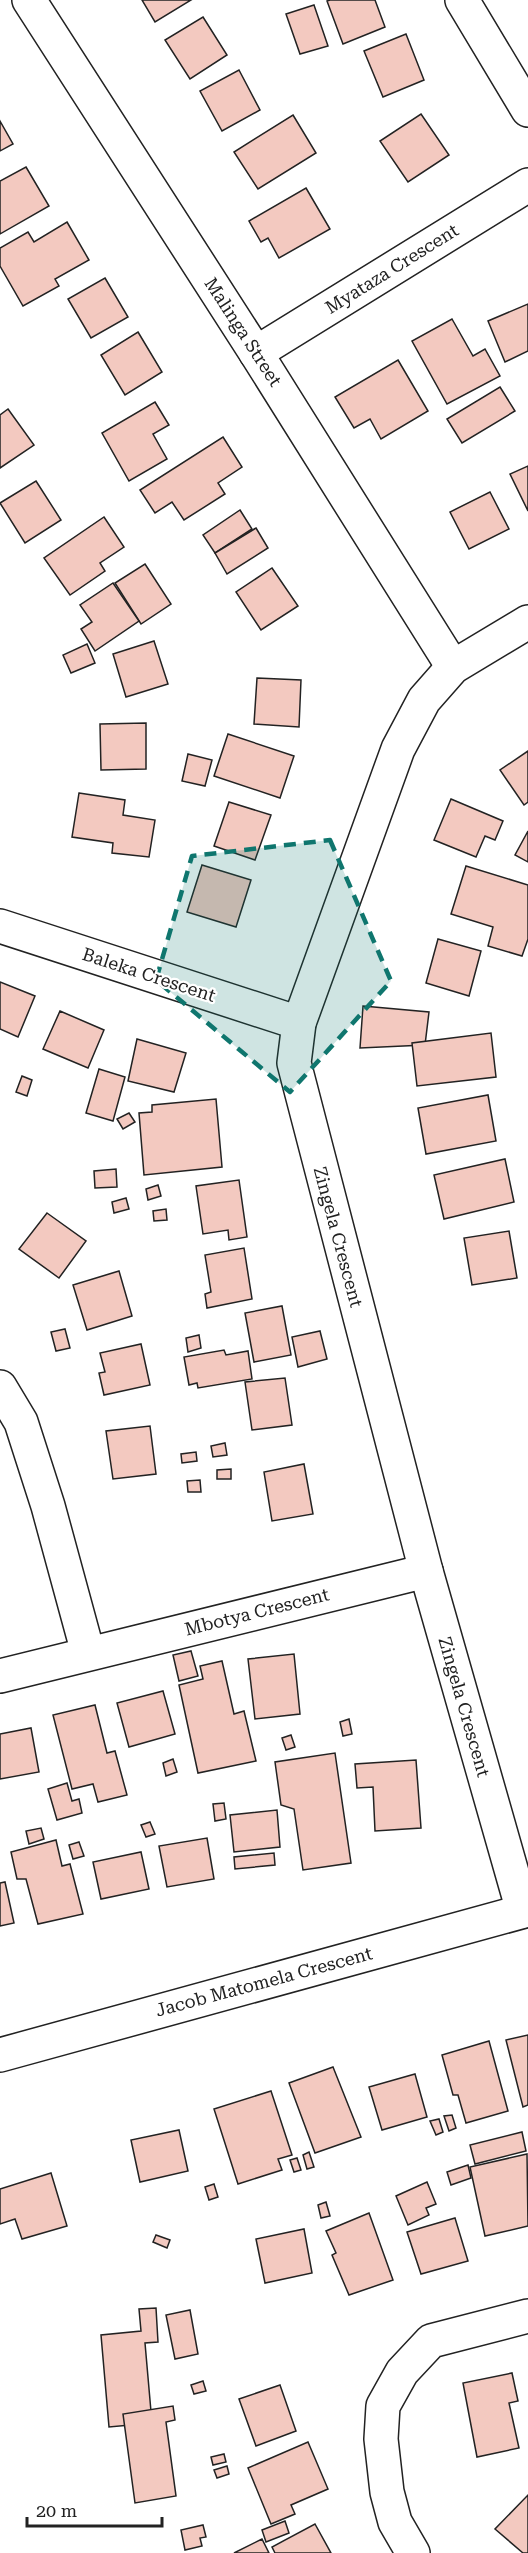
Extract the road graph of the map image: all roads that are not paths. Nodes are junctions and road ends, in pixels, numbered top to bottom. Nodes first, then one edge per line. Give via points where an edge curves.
1 (29, 0) edge
2 (462, 0) edge
3 (528, 110) edge
4 (528, 185) edge
5 (256, 353) junction
6 (528, 622) edge
7 (453, 667) junction
8 (0, 926) edge
9 (298, 1023) junction
10 (0, 1387) edge
11 (426, 1571) junction
12 (88, 1653) junction
13 (0, 1676) edge
14 (525, 1910) edge
15 (0, 2055) edge
16 (528, 2316) edge
17 (413, 2553) edge

1 - 5 street, Malinga Street
2 - 3 street
4 - 5 street, Myataza Crescent
5 - 7 street, Malinga Street
6 - 7 street, Zingela Crescent
7 - 9 street, Zingela Crescent via 424,700 398,749
8 - 9 street, Baleka Crescent
9 - 11 street, Zingela Crescent via 294,1063 304,1106
10 - 12 street via 21,1422
11 - 12 street, Mbotya Crescent
11 - 14 street, Zingela Crescent
12 - 13 street, Mbotya Crescent
14 - 15 street, Jacob Matomela Crescent
16 - 17 street via 431,2341 402,2372 383,2406 381,2439 387,2492 395,2522

